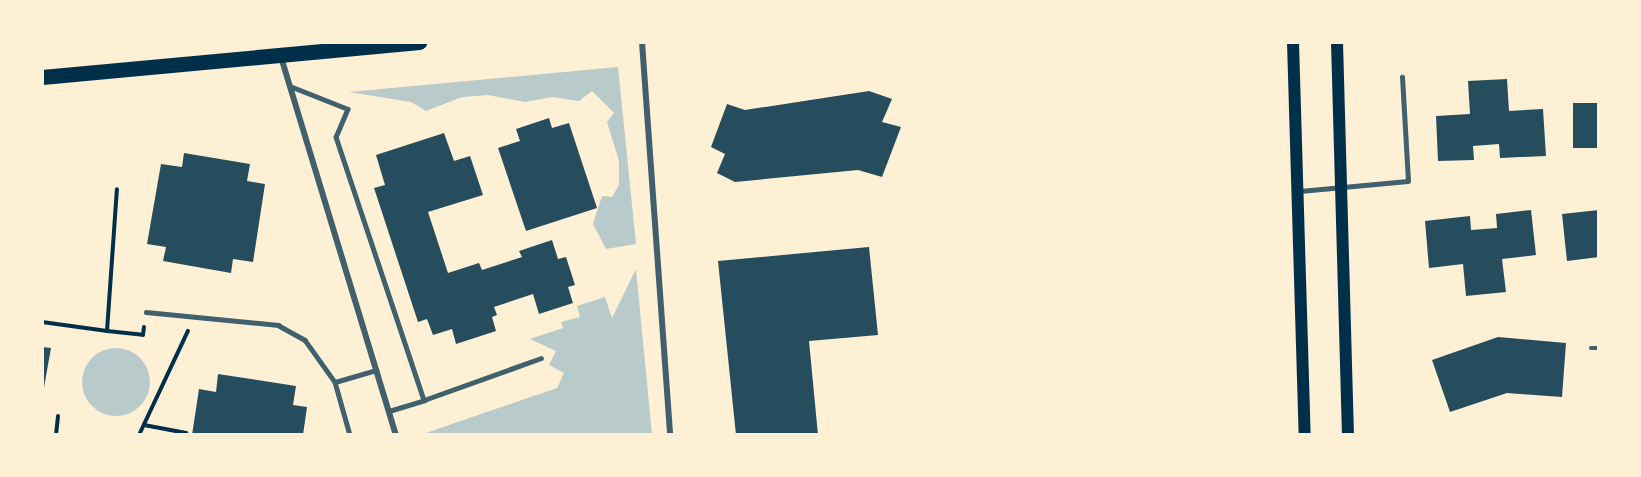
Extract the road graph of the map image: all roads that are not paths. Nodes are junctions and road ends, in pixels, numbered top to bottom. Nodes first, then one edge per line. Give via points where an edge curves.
1 (419, 42) edge
2 (642, 42) edge
3 (1293, 42) edge
4 (1337, 42) edge
5 (281, 55) junction
6 (42, 77) edge
7 (1402, 77) dead end
8 (290, 86) junction
9 (1341, 188) junction
10 (1297, 192) junction
11 (146, 312) road end
12 (1591, 348) dead end
13 (1599, 348) edge
14 (541, 358) dead end
15 (376, 370) junction
16 (335, 382) junction
17 (424, 400) junction
18 (388, 411) junction
19 (350, 435) edge
20 (396, 435) edge
21 (670, 435) edge
22 (1305, 435) edge
23 (1348, 435) edge

1 - 5 main road
2 - 21 street
3 - 10 main road
4 - 9 main road
5 - 6 main road
5 - 8 street
7 - 9 lane via 1408,181
8 - 15 street
8 - 17 lane via 348,109 336,137
9 - 10 lane
9 - 23 main road
10 - 22 main road
11 - 16 lane via 278,325 305,340
12 - 13 lane
14 - 17 lane
15 - 16 lane
15 - 18 street
16 - 19 lane
17 - 18 lane
18 - 20 street

